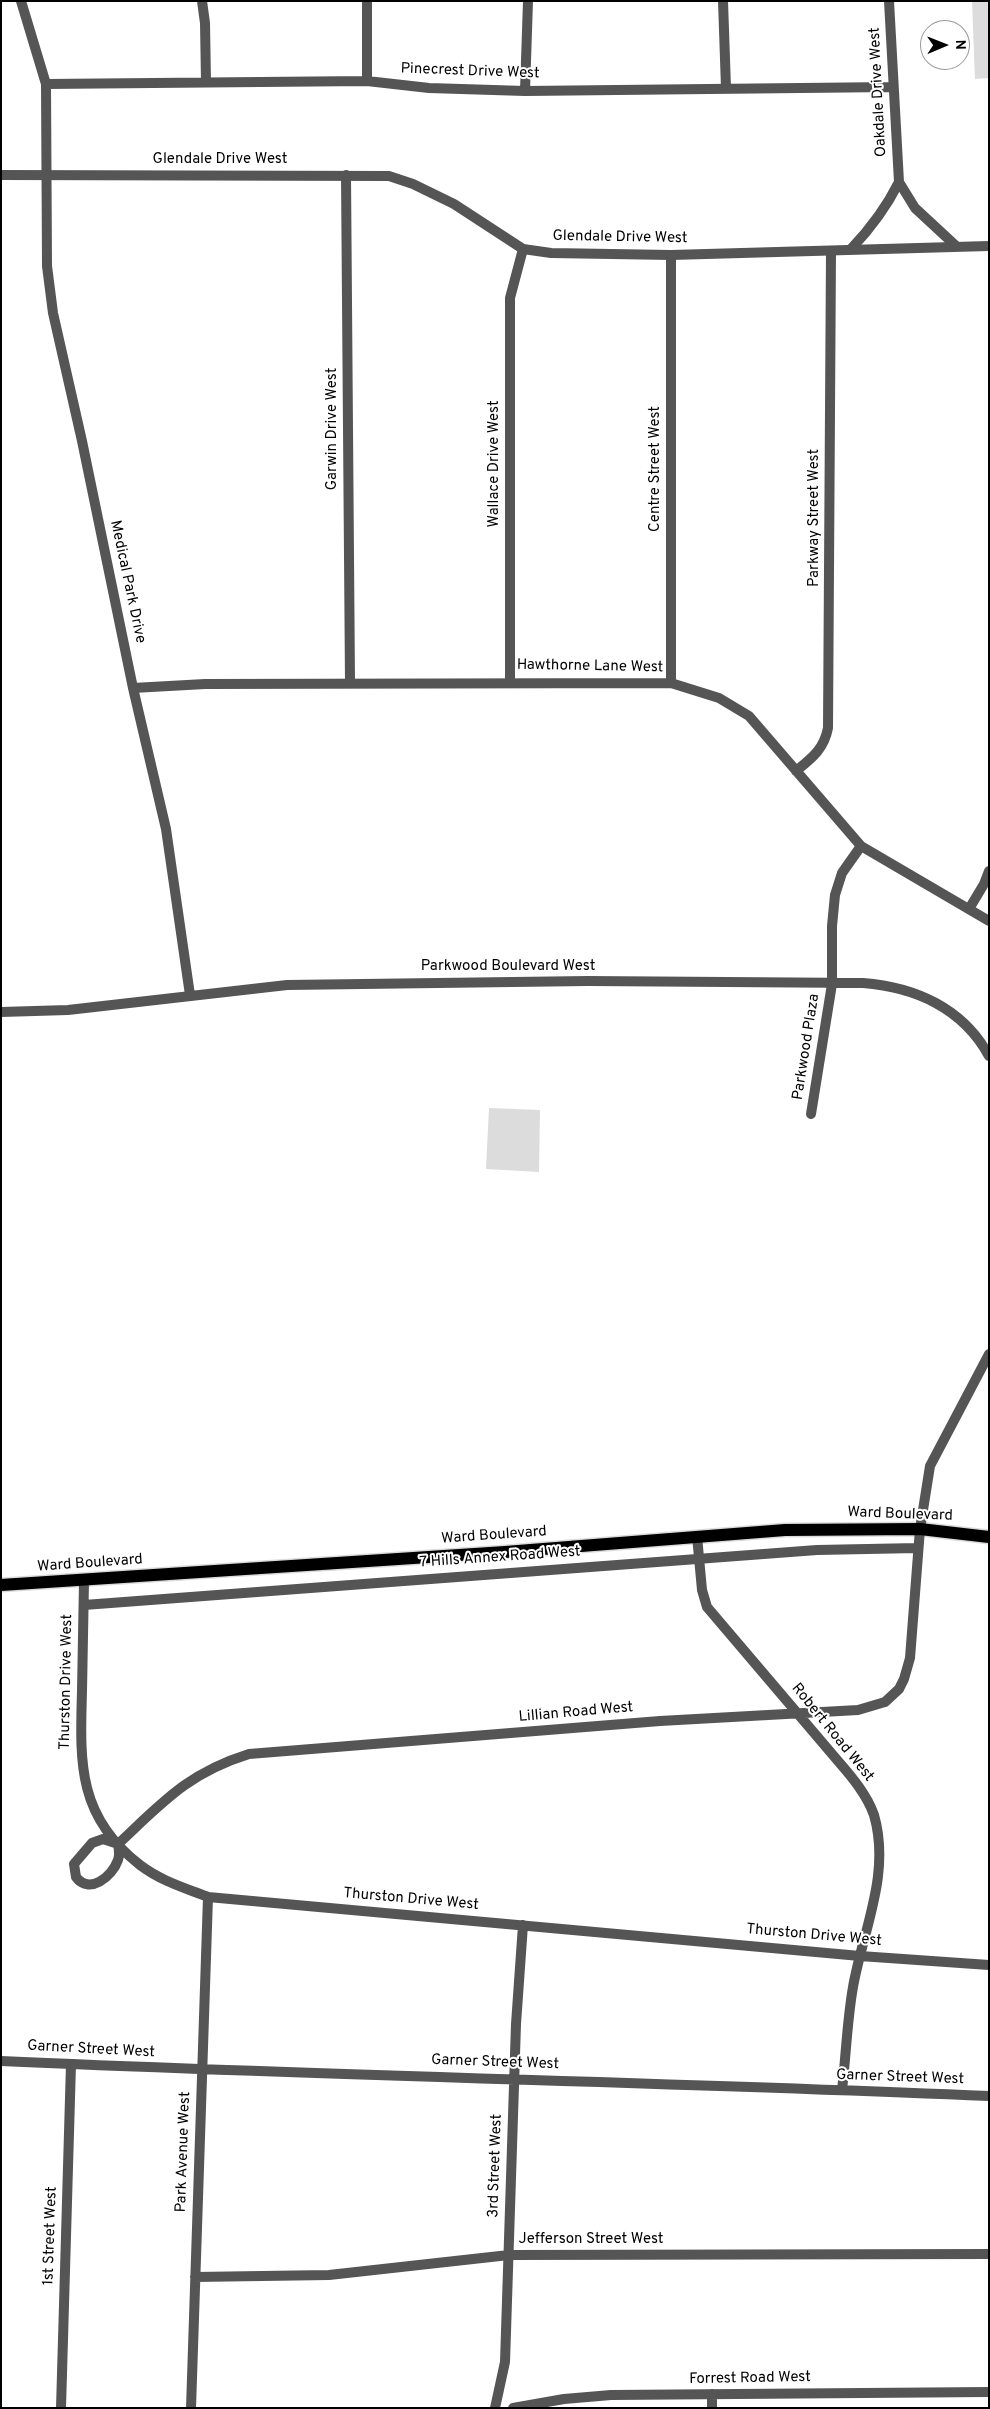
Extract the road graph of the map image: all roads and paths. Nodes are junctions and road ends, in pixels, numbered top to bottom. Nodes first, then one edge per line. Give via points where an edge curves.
1 (21, 1) edge
2 (202, 1) edge
3 (367, 1) edge
4 (528, 1) edge
5 (723, 1) edge
6 (889, 1) edge
7 (367, 81) junction
8 (206, 82) junction
9 (46, 84) junction
10 (893, 87) junction
11 (726, 88) junction
12 (525, 91) junction
13 (45, 174) junction
14 (1, 175) edge
15 (346, 175) junction
16 (899, 182) junction
17 (956, 246) junction
18 (989, 246) edge
19 (523, 249) junction
20 (851, 249) junction
21 (831, 251) junction
22 (671, 254) junction
23 (510, 682) junction
24 (350, 683) junction
25 (671, 683) junction
26 (133, 688) junction
27 (796, 771) junction
28 (861, 846) junction
29 (989, 870) edge
30 (969, 910) junction
31 (989, 921) edge
32 (832, 984) junction
33 (190, 995) junction
34 (1, 1012) edge
35 (989, 1056) edge
36 (811, 1114) dead end
37 (989, 1354) edge
38 (920, 1529) junction
39 (697, 1536) junction
40 (989, 1537) edge
41 (918, 1548) junction
42 (699, 1558) junction
43 (84, 1580) junction
44 (1, 1585) edge
45 (84, 1605) junction
46 (798, 1714) junction
47 (118, 1844) junction
48 (208, 1897) junction
49 (523, 1925) junction
50 (860, 1956) junction
51 (989, 1965) edge
52 (1, 2061) edge
53 (71, 2064) junction
54 (201, 2071) junction
55 (514, 2079) junction
56 (842, 2090) junction
57 (989, 2096) edge
58 (989, 2254) edge
59 (509, 2255) junction
60 (195, 2277) junction
61 (989, 2392) edge
62 (712, 2394) junction
63 (61, 2408) edge
64 (191, 2408) edge
65 (495, 2408) edge
66 (513, 2408) edge
67 (712, 2408) edge

1 - 9 street, Medical Park Drive
2 - 8 street
3 - 7 street
4 - 12 street
5 - 11 street
6 - 10 street, Oakdale Drive West
7 - 8 street, Pinecrest Drive West
7 - 12 street, Pinecrest Drive West via 429,88
8 - 9 street, Pinecrest Drive West
9 - 13 street, Medical Park Drive
10 - 11 street, Pinecrest Drive West
10 - 16 street, Oakdale Drive West
11 - 12 street, Pinecrest Drive West
13 - 14 street, Glendale Drive West
13 - 15 street, Glendale Drive West
13 - 26 street, Medical Park Drive via 47,266 53,313
15 - 19 street, Glendale Drive West via 389,176 413,184 454,204
15 - 24 street, Garwin Drive West
16 - 17 street, Oakdale Drive West via 915,208
16 - 20 street via 878,219
17 - 18 street, Glendale Drive West
17 - 20 street, Glendale Drive West
19 - 22 street, Glendale Drive West via 590,255
19 - 23 street, Wallace Drive West via 510,298
20 - 21 street, Glendale Drive West
21 - 22 street, Glendale Drive West
21 - 27 street, Parkway Street West via 828,728 819,752
22 - 25 street, Centre Street West
23 - 24 street, Hawthorne Lane West
23 - 25 street, Hawthorne Lane West
24 - 26 street, Hawthorne Lane West
25 - 27 street, Hawthorne Lane West via 719,698 750,716
26 - 33 street, Medical Park Drive via 166,829
27 - 28 street, Hawthorne Lane West
28 - 30 street, Hawthorne Lane West
28 - 32 street, Parkwood Plaza via 842,873 835,895
29 - 30 street
30 - 31 street, Hawthorne Lane West
32 - 33 street, Parkwood Boulevard West via 375,983 287,985
32 - 35 street, Parkwood Boulevard West via 884,985 924,995 956,1017 978,1039
32 - 36 street, Parkwood Plaza
33 - 34 street, Parkwood Boulevard West via 68,1010
37 - 38 street via 930,1466
38 - 39 main road, Ward Boulevard via 830,1529
38 - 40 main road, Ward Boulevard
38 - 41 street, Lillian Road West
39 - 42 street, Robert Road West
39 - 43 main road, Ward Boulevard
41 - 42 street, 7 Hills Annex Road West via 817,1550
41 - 46 street, Lillian Road West via 910,1658 899,1688 885,1702 858,1710
42 - 45 street, 7 Hills Annex Road West
42 - 46 street, Robert Road West via 707,1607
43 - 44 main road, Ward Boulevard
43 - 45 street, Thurston Drive West
45 - 47 street, Thurston Drive West via 82,1765 92,1806
46 - 47 street, Lillian Road West via 660,1721 249,1754 218,1765 185,1783
46 - 50 street, Robert Road West via 858,1786 873,1814 880,1846 879,1881
47 - 47 street via 117,1863 102,1881 86,1886 77,1880 74,1864 92,1843 103,1839
47 - 48 street, Thurston Drive West via 154,1874
48 - 49 street, Thurston Drive West
48 - 54 street, Park Avenue West
49 - 50 street, Thurston Drive West
49 - 55 street, 3rd Street West
50 - 51 street, Thurston Drive West
50 - 56 street, Robert Road West via 853,1988
52 - 53 street, Garner Street West
53 - 54 street, Garner Street West
53 - 63 street, 1st Street West
54 - 55 street, Garner Street West
54 - 60 street, Park Avenue West
55 - 56 street, Garner Street West
55 - 59 street, 3rd Street West
56 - 57 street, Garner Street West
58 - 59 street, Jefferson Street West
59 - 60 street, Jefferson Street West via 329,2275
59 - 65 street, 3rd Street West via 505,2362
60 - 64 street, Park Avenue West
61 - 62 street, Forrest Road West
62 - 66 street, Forrest Road West via 564,2398
62 - 67 street

